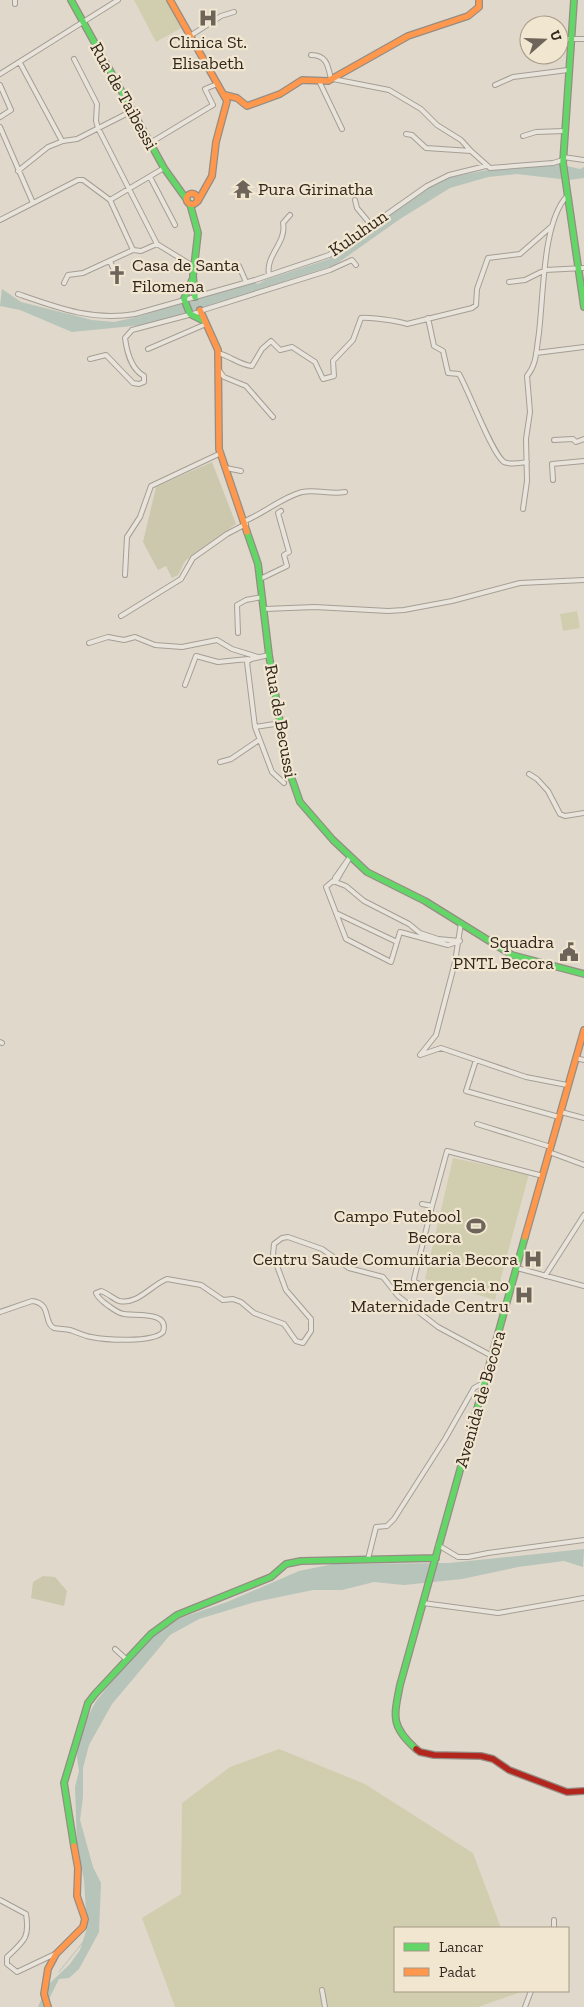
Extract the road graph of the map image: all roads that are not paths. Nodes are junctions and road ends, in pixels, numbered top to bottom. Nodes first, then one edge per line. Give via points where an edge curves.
1 (71, 0) edge
2 (118, 0) edge
3 (170, 0) edge
4 (480, 0) edge
5 (574, 0) edge
6 (234, 12) dead end
7 (83, 22) junction
8 (190, 36) junction
9 (571, 38) junction
10 (584, 39) edge
11 (311, 55) dead end
12 (74, 59) dead end
13 (20, 63) junction
14 (568, 70) junction
15 (0, 74) edge
16 (332, 79) junction
17 (317, 80) junction
18 (217, 84) junction
19 (0, 85) edge
20 (496, 85) dead end
21 (225, 94) junction
22 (132, 111) junction
23 (0, 118) edge
24 (0, 128) edge
25 (98, 128) junction
26 (342, 129) dead end
27 (564, 131) junction
28 (406, 134) dead end
29 (523, 136) dead end
30 (62, 141) junction
31 (150, 143) junction
32 (471, 151) junction
33 (563, 160) junction
34 (584, 160) edge
35 (486, 166) junction
36 (164, 168) junction
37 (18, 171) junction
38 (150, 177) junction
39 (206, 187) junction
40 (129, 188) junction
41 (181, 190) junction
42 (192, 194) junction
43 (567, 196) junction
44 (110, 200) junction
45 (355, 200) dead end
46 (193, 202) junction
47 (32, 203) junction
48 (290, 215) dead end
49 (0, 220) edge
50 (175, 225) dead end
51 (372, 226) junction
52 (552, 226) junction
53 (157, 244) junction
54 (133, 250) junction
55 (110, 261) junction
56 (356, 265) dead end
57 (192, 266) junction
58 (239, 266) dead end
59 (581, 268) edge
60 (545, 270) junction
61 (116, 275) dead end
62 (269, 275) junction
63 (193, 278) junction
64 (246, 282) junction
65 (509, 282) dead end
66 (64, 283) dead end
67 (18, 294) dead end
68 (195, 296) junction
69 (184, 299) junction
70 (584, 307) edge
71 (200, 311) junction
72 (190, 314) junction
73 (428, 318) junction
74 (205, 323) junction
75 (584, 347) edge
76 (148, 349) dead end
77 (536, 353) junction
78 (218, 354) junction
79 (90, 359) dead end
80 (218, 369) junction
81 (273, 417) dead end
82 (584, 439) edge
83 (554, 440) dead end
84 (221, 453) junction
85 (584, 461) edge
86 (528, 462) junction
87 (226, 468) junction
88 (241, 470) dead end
89 (553, 480) dead end
90 (345, 492) dead end
91 (523, 509) dead end
92 (281, 511) dead end
93 (246, 522) junction
94 (125, 575) dead end
95 (260, 579) junction
96 (584, 580) edge
97 (262, 597) junction
98 (264, 608) junction
99 (120, 616) dead end
100 (238, 633) dead end
101 (89, 643) dead end
102 (269, 654) junction
103 (258, 657) junction
104 (251, 659) junction
105 (185, 685) dead end
106 (281, 723) junction
107 (255, 727) junction
108 (259, 740) junction
109 (220, 762) dead end
110 (528, 774) dead end
111 (284, 783) dead end
112 (584, 813) edge
113 (335, 881) junction
114 (336, 913) junction
115 (462, 923) junction
116 (460, 941) junction
117 (397, 942) junction
118 (584, 974) edge
119 (584, 1030) edge
120 (576, 1058) junction
121 (476, 1060) junction
122 (584, 1060) edge
123 (567, 1085) junction
124 (560, 1114) junction
125 (584, 1118) edge
126 (477, 1124) dead end
127 (550, 1149) junction
128 (584, 1164) edge
129 (542, 1176) junction
130 (422, 1204) dead end
131 (432, 1206) junction
132 (584, 1215) edge
133 (517, 1268) junction
134 (545, 1276) junction
135 (584, 1286) edge
136 (435, 1290) dead end
137 (0, 1312) edge
138 (492, 1356) junction
139 (483, 1383) junction
140 (584, 1540) edge
141 (438, 1545) junction
142 (368, 1559) junction
143 (435, 1560) junction
144 (584, 1598) edge
145 (423, 1603) junction
146 (115, 1648) dead end
147 (126, 1659) junction
148 (584, 1791) edge
149 (0, 1900) edge
150 (554, 1920) dead end
151 (554, 1927) edge
152 (58, 1953) junction
153 (322, 1990) dead end
154 (531, 1992) edge
155 (48, 2007) edge
156 (325, 2007) edge
157 (525, 2007) edge

1 - 7 street, Rua de Taibessi
2 - 7 street
3 - 8 street
4 - 16 street via 479,7 468,16 408,36
5 - 9 street
6 - 8 street via 221,16
7 - 13 street
7 - 22 street, Rua de Taibessi
8 - 18 street
9 - 10 street
9 - 14 street
11 - 16 street via 324,58
12 - 25 street via 96,100
13 - 15 street
13 - 30 street
14 - 20 street via 513,77
14 - 27 street
16 - 17 street
16 - 32 street via 389,90 421,109
17 - 21 street via 302,80 256,105 247,106
17 - 26 street
18 - 21 street
18 - 31 street via 206,89 212,105
19 - 23 street via 11,110
21 - 39 street via 227,104 216,142 212,176
22 - 25 street
22 - 31 street, Rua de Taibessi
24 - 37 street
25 - 30 street via 77,139
25 - 40 street
27 - 29 street
27 - 33 street
28 - 32 street via 426,148
30 - 37 street via 48,147
31 - 36 street, Rua de Taibessi
32 - 35 street
33 - 34 street, Kuluhun
33 - 35 street, Kuluhun
33 - 43 street
35 - 51 street, Kuluhun via 449,175 427,186
36 - 38 street
36 - 41 street, Rua de Taibessi
37 - 47 street
38 - 40 street
38 - 50 street
39 - 42 street
39 - 46 street
40 - 44 street
40 - 53 street
41 - 42 street
41 - 46 street, Rua de Taibessi
42 - 46 street
42 - 46 street via 198,197
43 - 52 street
43 - 59 street
44 - 47 street via 83,180 78,180
44 - 54 street
45 - 51 street via 357,208
46 - 57 street, Rua de Taibessi via 198,242
47 - 49 street
48 - 62 street via 283,223 285,231 271,258
51 - 62 street, Kuluhun via 329,255
52 - 60 street
52 - 73 street via 520,254 488,258 474,307
53 - 54 street via 141,251
53 - 57 street
54 - 55 street
55 - 61 street
55 - 66 street via 78,275 68,275
56 - 71 street via 352,260 348,261 330,270
57 - 63 street, Rua de Taibessi
58 - 64 street
59 - 60 street
59 - 70 street
60 - 65 street via 525,280
60 - 77 street
62 - 64 street, Kuluhun
63 - 68 street, Rua de Taibessi
63 - 69 street
64 - 68 street, Kuluhun
67 - 69 street, Kuluhun via 74,312 99,316 135,314
68 - 69 street, Kuluhun
69 - 72 street
71 - 72 street
71 - 74 street, Rua de Becussi
72 - 74 street
72 - 79 street via 132,330 125,338 133,368 144,376 145,380 139,384 133,383 106,355
73 - 78 street via 407,324 362,318 353,340 333,361 334,376 323,379 315,362 292,347 280,350 272,341 262,349 252,366
73 - 86 street via 434,346 443,351 448,373 459,374 501,459 507,463
74 - 76 street
74 - 78 street, Rua de Becussi
75 - 77 street
77 - 86 street via 534,367 527,376 530,412 526,439
78 - 80 street, Rua de Becussi
80 - 81 street via 224,377 246,386
80 - 84 street, Rua de Becussi
82 - 83 street via 576,442 573,438
84 - 87 street, Rua de Becussi
84 - 94 street via 151,486 140,517 127,537
85 - 89 street via 552,464
86 - 91 street
87 - 88 street
87 - 93 street, Rua de Becussi
90 - 93 street via 300,493
92 - 95 street via 278,513 289,552 284,554 287,566
93 - 95 street, Rua de Becussi
93 - 99 street via 193,558 181,579
95 - 97 street, Rua de Becussi
96 - 98 street via 520,583 404,610
97 - 98 street, Rua de Becussi
97 - 100 street via 237,605
98 - 102 street, Rua de Becussi
101 - 103 street via 108,637 124,640 135,637 155,645 182,647 217,640 232,649
102 - 103 street
102 - 106 street, Rua de Becussi
103 - 104 street
104 - 105 street via 218,662 196,656
104 - 107 street via 247,664
106 - 107 street
106 - 115 street, Rua de Becussi via 290,776 300,802 309,814 367,872
107 - 108 street
108 - 109 street via 231,759
108 - 111 street via 274,776
110 - 112 street via 548,791 560,814
113 - 113 street via 336,878 350,857
113 - 114 street via 326,887
113 - 116 street via 420,933
114 - 117 street
114 - 117 street via 346,938 391,962
115 - 116 street
115 - 118 street, Rua de Becussi via 512,955
116 - 117 street via 448,944 400,932
116 - 121 street via 436,1035 420,1054 441,1048
119 - 120 street, Avenida de Becora
120 - 122 street
120 - 123 street, Avenida de Becora
121 - 123 street
121 - 124 street via 466,1090
123 - 124 street, Avenida de Becora
124 - 125 street
124 - 127 street, Avenida de Becora
126 - 127 street
127 - 128 street
127 - 129 street, Avenida de Becora
129 - 131 street via 447,1151
129 - 133 street, Avenida de Becora
130 - 131 street
131 - 136 street via 414,1279
132 - 134 street
133 - 134 street
133 - 138 street, Avenida de Becora
134 - 135 street
137 - 138 street via 36,1301 46,1310 49,1323 55,1328 91,1337 146,1339 160,1336 164,1325 161,1320 122,1314 96,1293 102,1290 119,1301 130,1301 161,1281 179,1280 201,1284 223,1300 233,1299 260,1316 284,1324 296,1340 304,1342 311,1331 311,1319 286,1290 273,1255 274,1244 288,1237 322,1249 349,1268 383,1277 398,1296 438,1327
138 - 139 street, Avenida de Becora
139 - 141 street, Avenida de Becora
139 - 142 street via 474,1388 394,1519 386,1526 376,1527
140 - 141 street via 468,1557 458,1557
141 - 143 street, Avenida de Becora
142 - 143 street
142 - 147 street via 288,1563 262,1581 188,1609 155,1630
143 - 145 street, Avenida de Becora
144 - 145 street via 498,1613
145 - 148 street, Avenida de Becora via 394,1709 394,1721 410,1746 424,1753 494,1759 509,1770 567,1792
146 - 147 street
147 - 152 street via 88,1703 64,1783 65,1806 78,1868 77,1896 84,1919 78,1934
149 - 152 street via 26,1914 28,1927 26,1938 7,1957 7,1964 17,1972
150 - 151 street
152 - 155 street via 48,1969 45,1982
153 - 156 street
154 - 157 street

